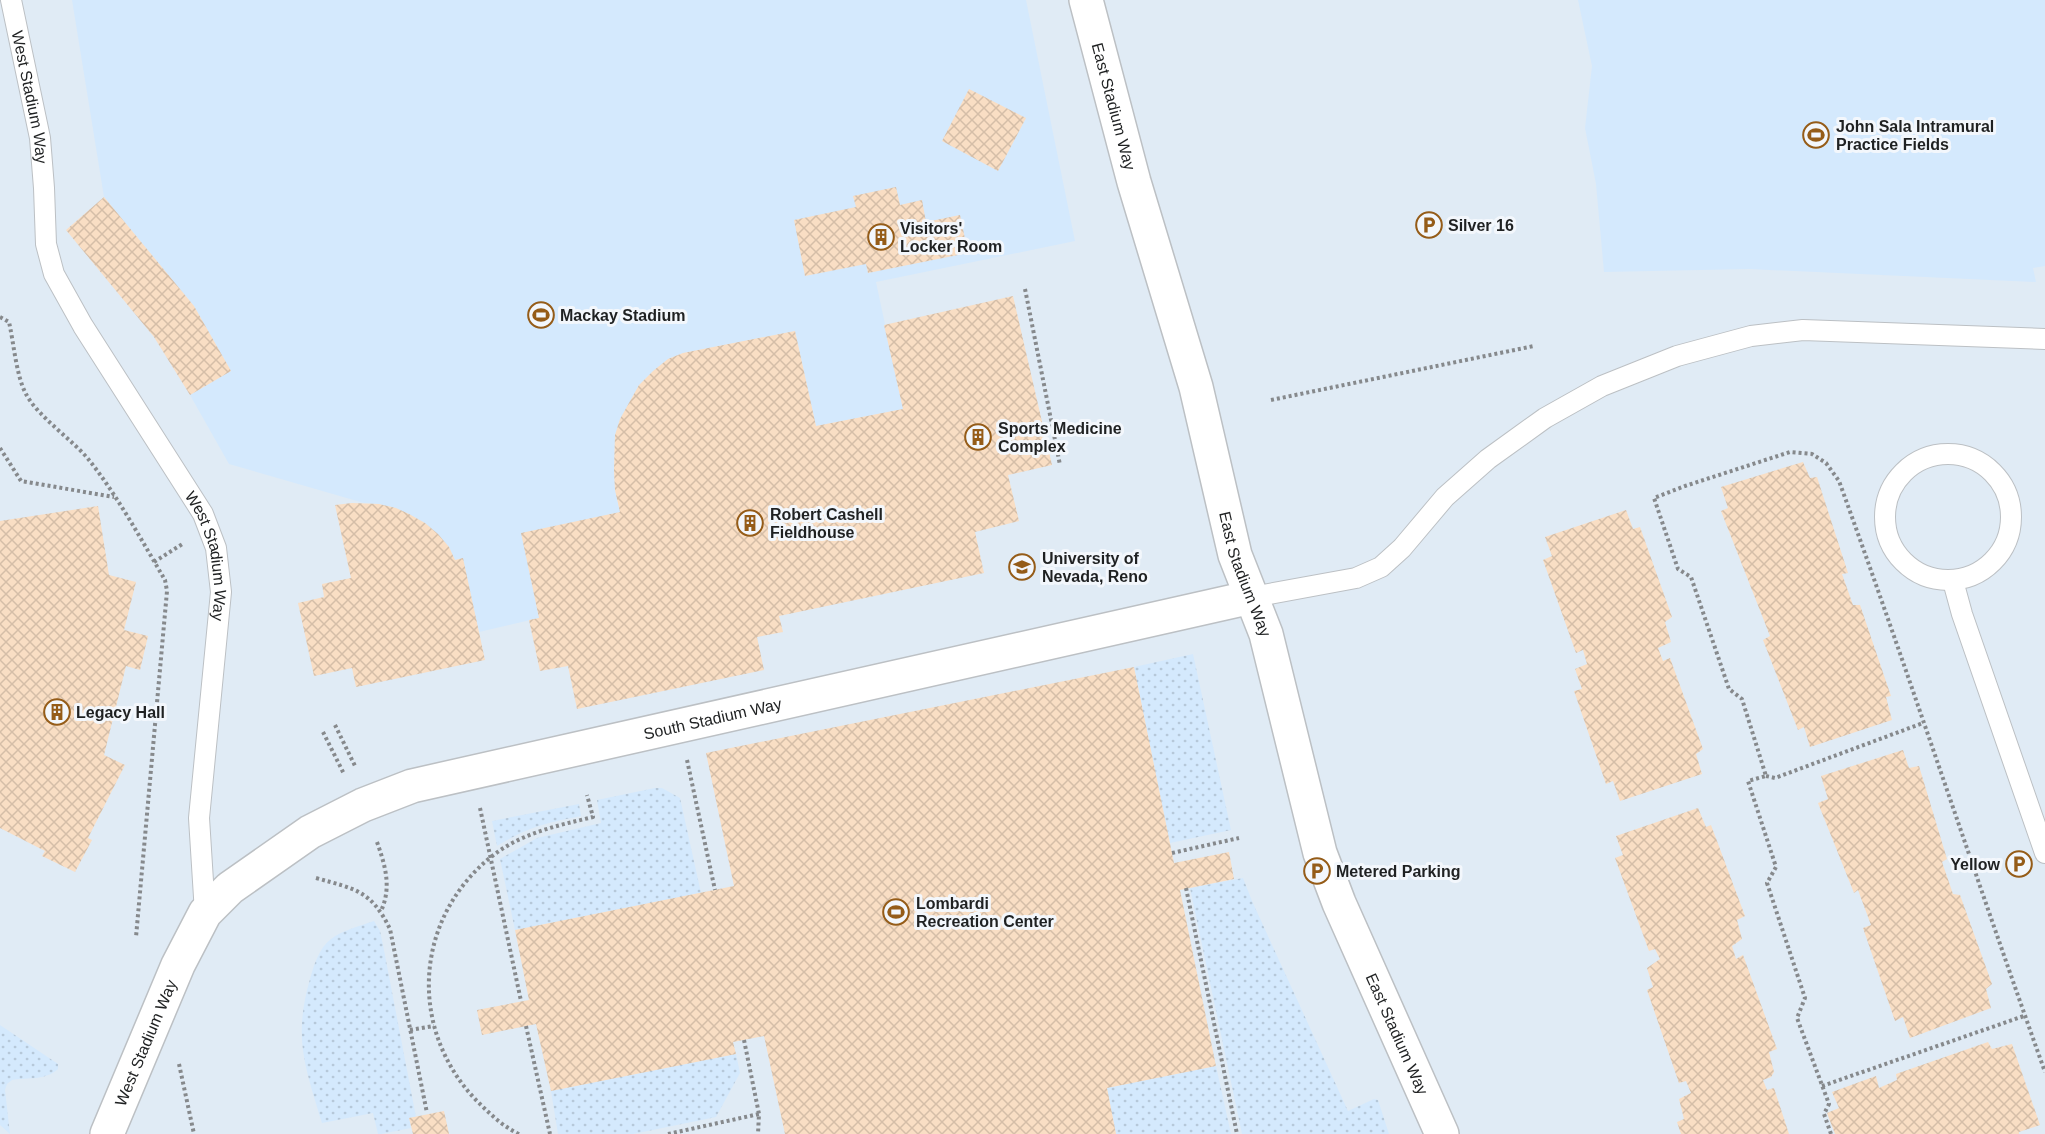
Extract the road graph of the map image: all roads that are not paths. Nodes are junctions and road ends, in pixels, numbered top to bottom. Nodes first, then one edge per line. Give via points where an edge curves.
1 (11, 0) edge
2 (1086, 0) edge
3 (2045, 339) edge
4 (1953, 581) junction
5 (1252, 597) junction
6 (2045, 853) edge
7 (205, 913) junction
8 (107, 1134) edge
9 (1442, 1134) edge

1 - 7 lane, West Stadium Way via 40,138 45,244 54,274 82,326 203,514 216,548 221,592 199,818
2 - 5 street, East Stadium Way via 1134,182 1196,387 1235,555
3 - 5 lane via 1803,330 1751,336 1677,356 1602,386 1545,418 1488,459 1445,497 1382,567 1356,578
4 - 4 lane via 1990,565 2003,550 2011,531 2012,511 2007,492 1980,461 1962,454 1941,453 1920,459 1902,472 1890,490 1885,511 1887,533 1896,553 1911,569 1931,578
4 - 6 lane
5 - 7 street, South Stadium Way via 412,786 310,832 230,888
5 - 9 street, East Stadium Way via 1266,634 1320,853
7 - 8 street, West Stadium Way via 178,965

